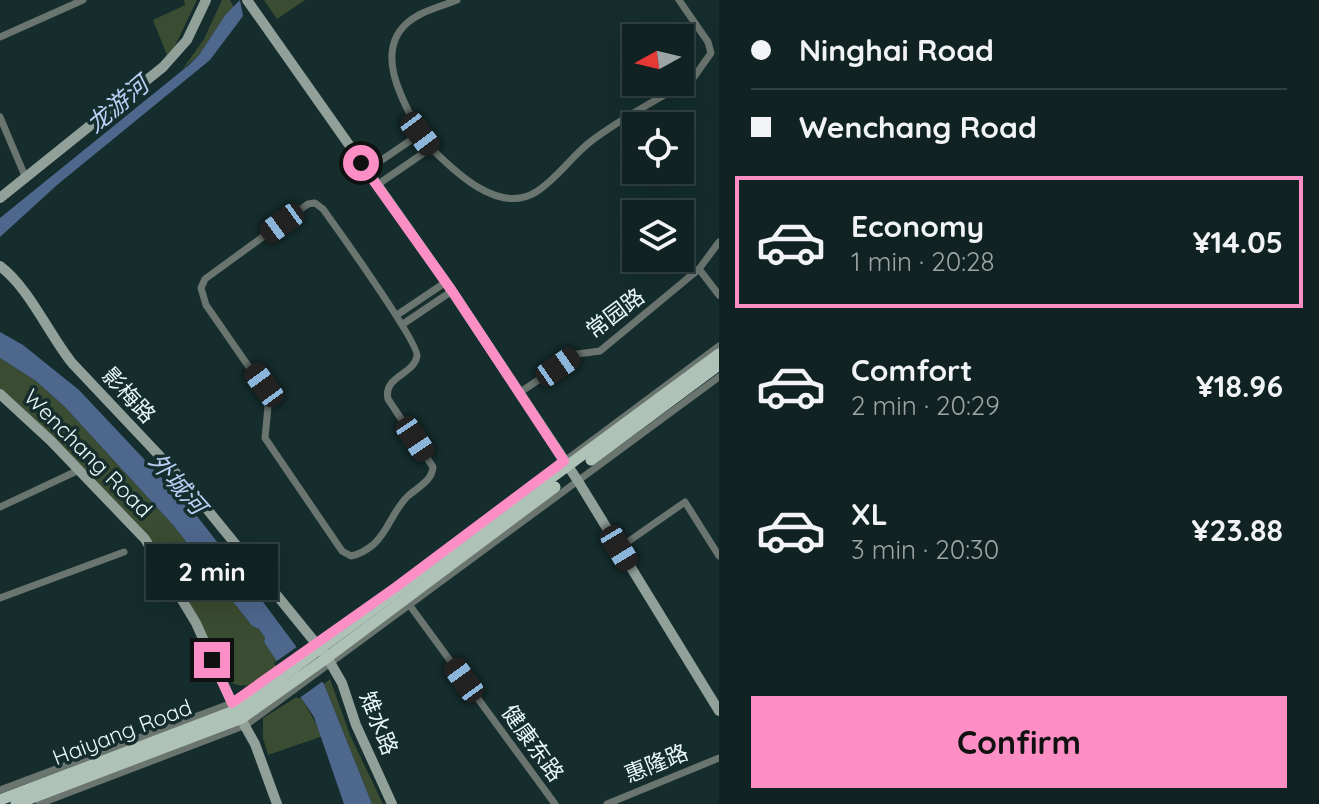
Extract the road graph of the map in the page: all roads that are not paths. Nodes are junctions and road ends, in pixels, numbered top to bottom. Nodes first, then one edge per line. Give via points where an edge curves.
1 (206, 0) edge
2 (247, 0) edge
3 (457, 0) edge
4 (679, 0) edge
5 (80, 1) edge
6 (0, 37) edge
7 (0, 117) edge
8 (420, 134) junction
9 (431, 148) junction
10 (367, 170) junction
11 (25, 176) junction
12 (377, 185) junction
13 (0, 198) edge
14 (719, 242) edge
15 (0, 266) edge
16 (699, 269) junction
17 (449, 286) junction
18 (719, 295) edge
19 (397, 315) junction
20 (403, 324) junction
21 (719, 346) edge
22 (719, 354) edge
23 (719, 365) edge
24 (719, 377) edge
25 (519, 393) junction
26 (0, 394) edge
27 (79, 470) junction
28 (571, 471) junction
29 (0, 507) edge
30 (619, 548) junction
31 (124, 552) dead end
32 (719, 556) edge
33 (403, 596) junction
34 (0, 598) edge
35 (321, 656) junction
36 (283, 683) junction
37 (719, 711) edge
38 (239, 714) junction
39 (719, 758) edge
40 (0, 790) edge
41 (21, 797) edge
42 (0, 800) edge
43 (39, 804) edge
44 (277, 804) edge
45 (392, 804) edge
46 (555, 804) edge
47 (607, 804) edge

1 - 11 street via 177,54
2 - 10 street
3 - 8 street via 423,12 393,43 394,74
4 - 9 street via 708,42 711,53 706,63 694,77 587,144 537,192 508,197 480,189
5 - 6 street
7 - 11 street
8 - 9 street
8 - 10 street
9 - 12 street
10 - 12 street
11 - 13 street
12 - 17 street
14 - 16 street, 常园路
15 - 35 street, 影梅路 via 13,276 72,363 189,487
16 - 18 street
16 - 25 street, 常园路 via 600,351 577,354
17 - 19 street
17 - 20 street
17 - 25 street
19 - 20 street
19 - 20 street via 315,203 205,279 201,288 206,305 269,396 265,438 342,551 351,556 373,544 398,507 433,473 386,391 417,357
21 - 28 street
22 - 28 main road, Haiyang Road
23 - 28 main road, Haiyang Road
24 - 28 street
25 - 28 street
26 - 27 street, Wenchang Road
27 - 29 street
27 - 38 street, Wenchang Road via 145,539 196,623
28 - 30 street
28 - 33 main road, Haiyang Road
28 - 33 street
30 - 32 street via 685,502
30 - 37 street
31 - 34 street
33 - 35 main road, Haiyang Road
33 - 35 street
33 - 46 street, 健康东路
35 - 36 main road, Haiyang Road
35 - 36 street
35 - 45 street, 雉水路
36 - 38 main road, Haiyang Road
36 - 38 street
38 - 41 main road, Haiyang Road
38 - 43 street
38 - 44 street, Wenchang Road
39 - 47 street, 惠隆路
40 - 41 street
41 - 42 main road, Haiyang Road

